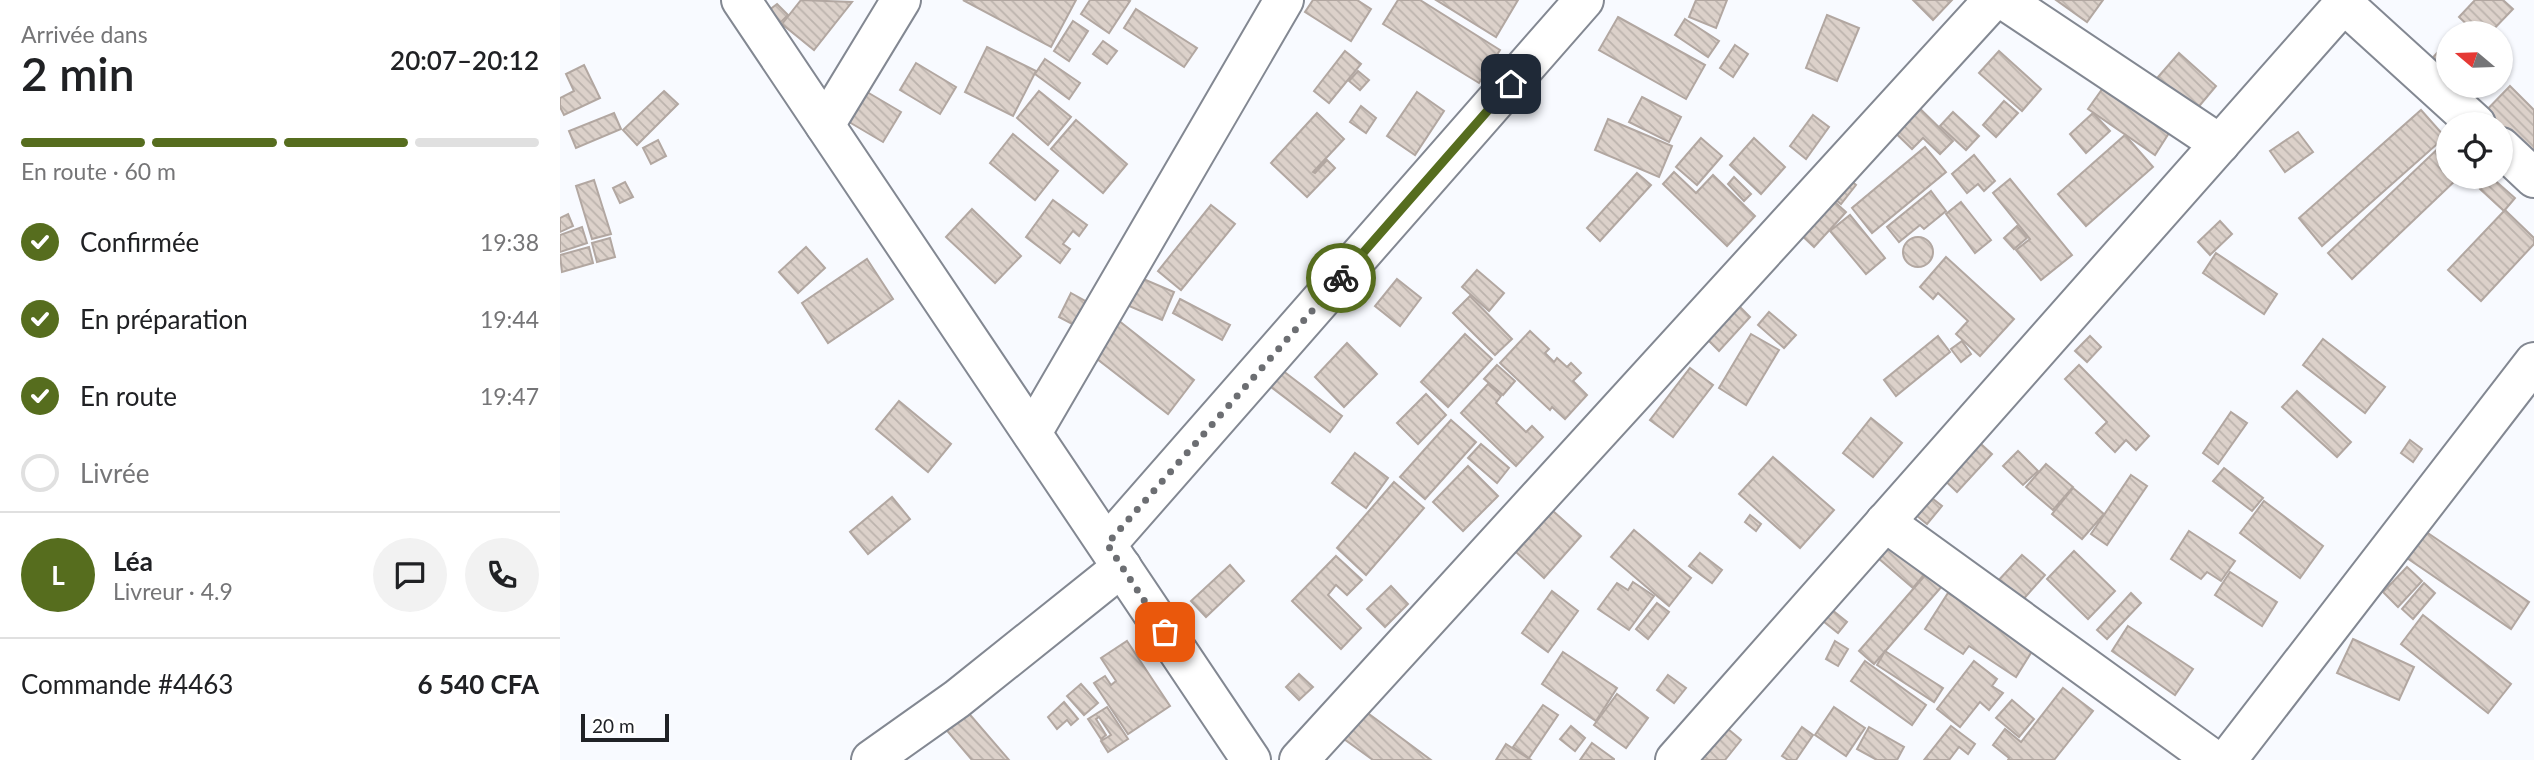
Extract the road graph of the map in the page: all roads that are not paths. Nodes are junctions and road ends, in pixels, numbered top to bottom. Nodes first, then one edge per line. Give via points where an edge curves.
1 (741, 0) edge
2 (901, 0) edge
3 (1284, 0) edge
4 (1584, 0) edge
5 (1993, 0) edge
6 (2004, 0) edge
7 (2346, 2) edge
8 (2463, 112) edge
9 (825, 125) junction
10 (2220, 144) junction
11 (2513, 158) edge
12 (2534, 178) edge
13 (2534, 362) edge
14 (1032, 433) junction
15 (1885, 522) junction
16 (1115, 556) junction
17 (871, 760) edge
18 (1251, 760) edge
19 (1299, 760) edge
20 (1675, 760) edge
21 (2214, 760) edge
22 (2227, 760) edge

1 - 9 street
2 - 9 street
3 - 14 street
4 - 16 street
5 - 19 street
6 - 10 street
7 - 8 street
7 - 10 street
9 - 14 street
10 - 15 street
11 - 12 street
13 - 22 street
14 - 16 street
15 - 20 street
15 - 21 street
16 - 17 street via 957,699
16 - 18 street

